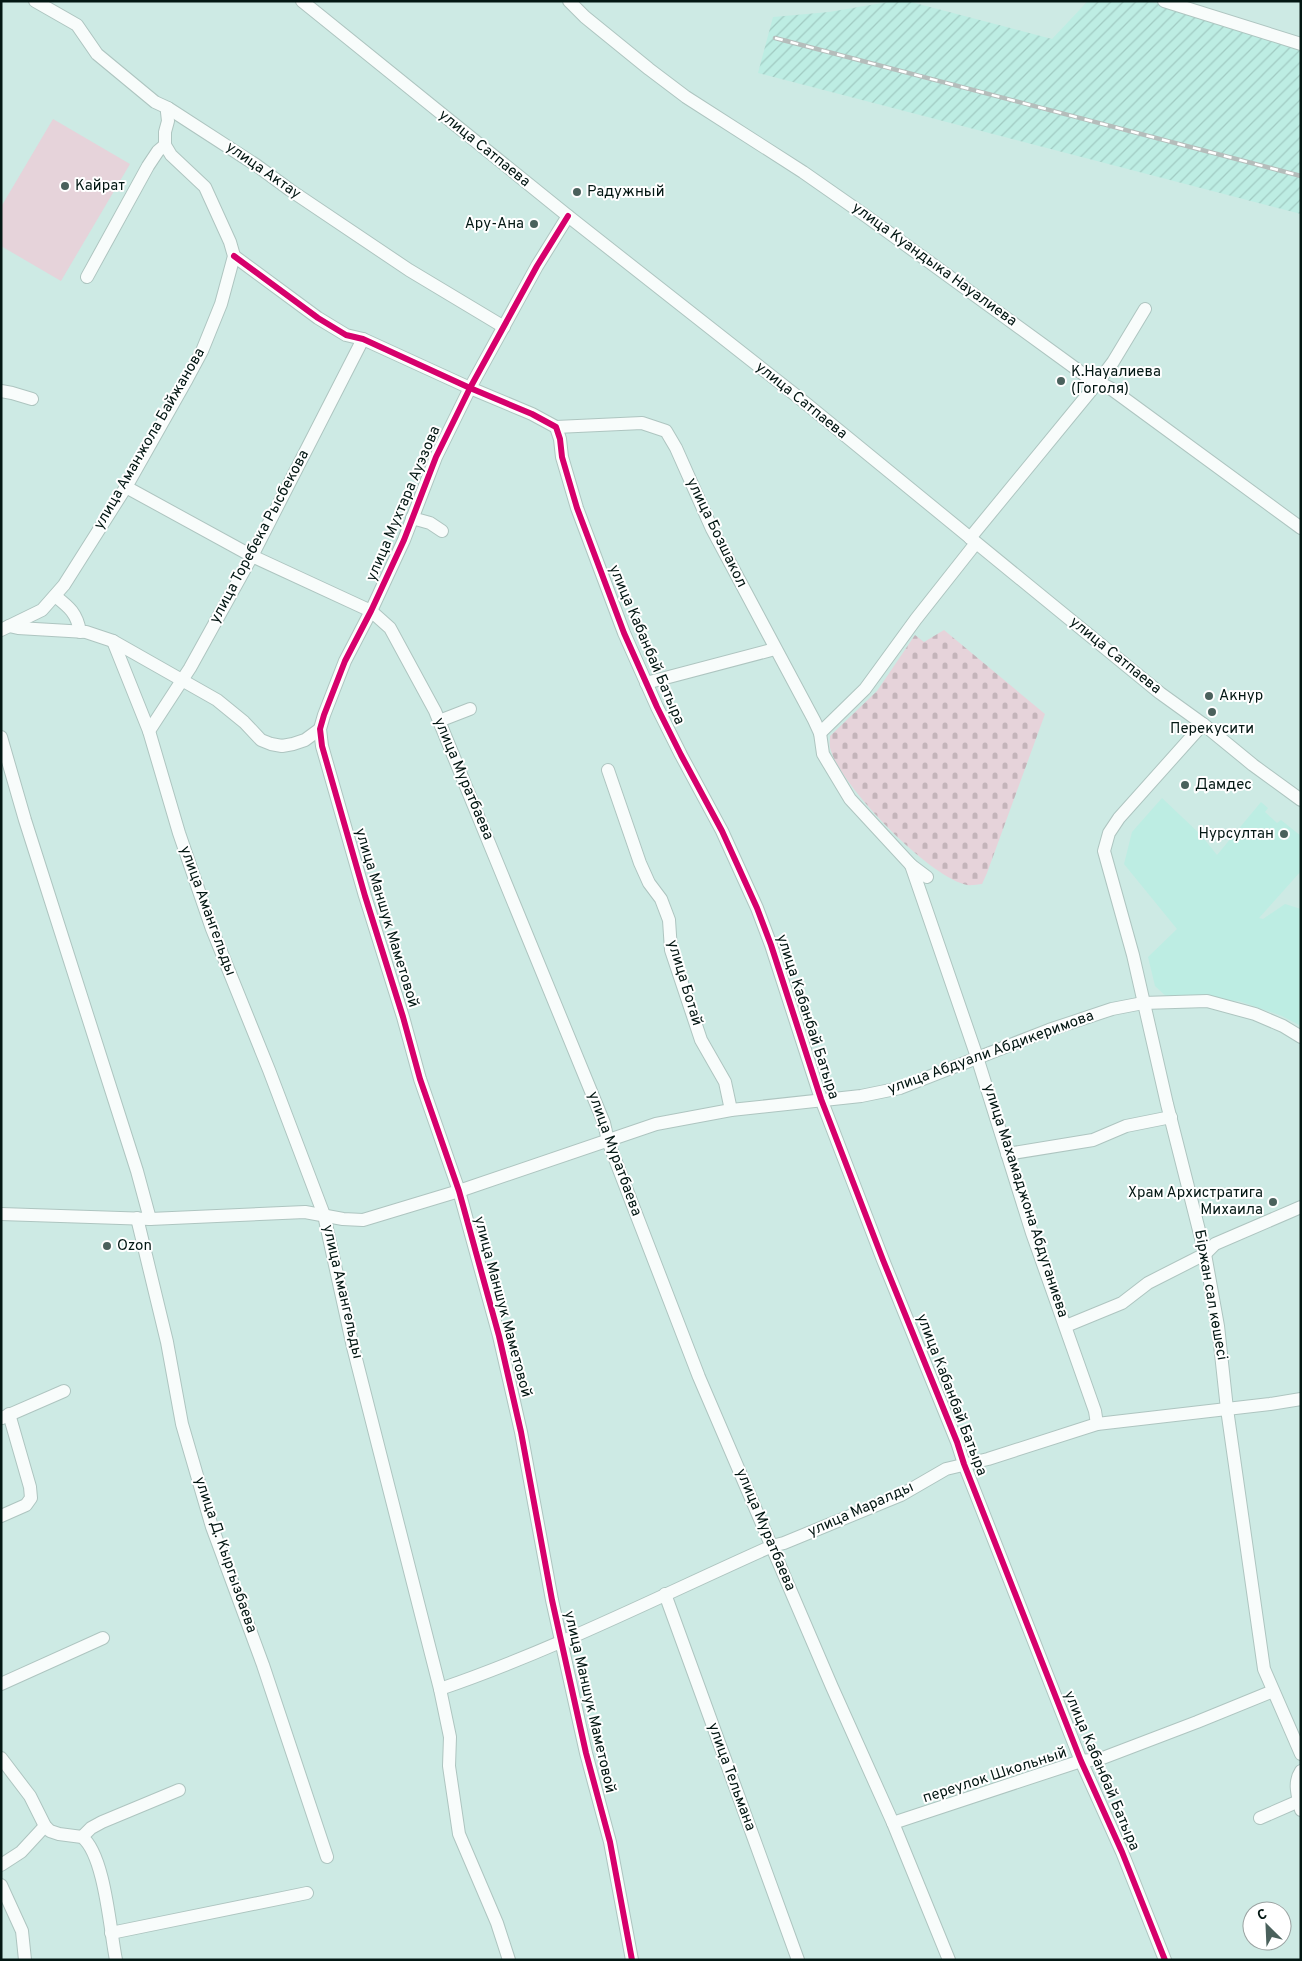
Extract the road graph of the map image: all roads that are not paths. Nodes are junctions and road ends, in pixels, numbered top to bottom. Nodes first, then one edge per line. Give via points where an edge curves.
1 (35, 1) edge
2 (302, 1) edge
3 (569, 1) edge
4 (1164, 1) edge
5 (1301, 44) edge
6 (168, 108) junction
7 (165, 145) junction
8 (568, 216) junction
9 (234, 256) junction
10 (87, 277) dead end
11 (1144, 309) dead end
12 (504, 326) junction
13 (363, 339) junction
14 (1098, 382) junction
15 (470, 388) junction
16 (1, 391) edge
17 (32, 399) dead end
18 (556, 427) junction
19 (126, 486) junction
20 (412, 518) junction
21 (1301, 528) edge
22 (442, 531) dead end
23 (973, 540) junction
24 (252, 556) junction
25 (55, 596) junction
26 (371, 612) junction
27 (5, 628) edge
28 (80, 632) junction
29 (113, 641) junction
30 (775, 649) junction
31 (181, 680) junction
32 (646, 683) junction
33 (470, 709) dead end
34 (439, 721) junction
35 (1204, 724) junction
36 (320, 729) junction
37 (149, 731) junction
38 (820, 733) junction
39 (1, 737) edge
40 (608, 770) dead end
41 (1301, 800) edge
42 (911, 865) junction
43 (927, 877) dead end
44 (1143, 1002) junction
45 (1301, 1037) edge
46 (978, 1058) junction
47 (821, 1099) junction
48 (732, 1110) junction
49 (1171, 1117) junction
50 (608, 1141) junction
51 (1007, 1154) junction
52 (459, 1191) junction
53 (1301, 1207) edge
54 (1, 1214) edge
55 (324, 1215) junction
56 (144, 1218) junction
57 (1205, 1254) junction
58 (1066, 1326) junction
59 (64, 1392) dead end
60 (1301, 1399) edge
61 (1227, 1409) junction
62 (5, 1416) edge
63 (1097, 1424) junction
64 (964, 1464) junction
65 (1, 1516) edge
66 (772, 1546) junction
67 (665, 1594) junction
68 (103, 1638) dead end
69 (562, 1640) junction
70 (1, 1684) edge
71 (440, 1689) junction
72 (1273, 1691) junction
73 (1301, 1754) edge
74 (1, 1758) edge
75 (1081, 1762) junction
76 (1301, 1771) edge
77 (179, 1790) dead end
78 (1300, 1805) edge
79 (1260, 1818) dead end
80 (894, 1823) junction
81 (45, 1826) junction
82 (82, 1837) junction
83 (327, 1856) dead end
84 (2, 1866) edge
85 (1, 1885) edge
86 (307, 1893) dead end
87 (111, 1933) junction
88 (25, 1960) edge
89 (116, 1960) edge
90 (509, 1960) edge
91 (632, 1960) edge
92 (798, 1960) edge
93 (949, 1960) edge
94 (1165, 1960) edge

1 - 6 street, улица Актау via 77,25 97,54 155,102
2 - 8 street, улица Сатпаева
3 - 14 street, улица Куандыка Науалиева via 649,70 686,97 834,194
4 - 5 street
6 - 7 street
6 - 12 street, улица Актау via 409,270
7 - 9 street via 171,155 205,187
7 - 10 street via 148,166
8 - 12 street, улица Мухтара Ауэзова
8 - 23 street, улица Сатпаева
9 - 13 street via 318,318 346,335
9 - 19 street, улица Аманжола Байжанова via 221,304 202,351
11 - 14 street
12 - 15 street, улица Мухтара Ауэзова
13 - 15 street
13 - 24 street, улица Торебека Рысбекова
14 - 21 street, улица Куандыка Науалиева
14 - 23 street
15 - 18 street
15 - 20 street, улица Мухтара Ауэзова via 436,457
16 - 17 street
18 - 30 street, улица Бозшакол via 642,423 666,431 712,529
18 - 32 street, улица Кабанбай Батыра via 577,508
19 - 24 street, улица Муратбаева
19 - 25 street, улица Аманжола Байжанова
20 - 22 street via 430,523
20 - 26 street, улица Мухтара Ауэзова
23 - 35 street, улица Сатпаева via 1160,693
23 - 38 street via 865,690
24 - 26 street, улица Муратбаева
24 - 31 street, улица Торебека Рысбекова
25 - 27 street, улица Аманжола Байжанова via 42,610
25 - 28 street via 78,620
26 - 34 street, улица Муратбаева via 390,628
26 - 36 street, улица Мухтара Ауэзова via 345,661
27 - 28 street
28 - 29 street
29 - 31 street
29 - 37 street, улица Амангельды
30 - 32 street
30 - 38 street, улица Бозшакол
31 - 36 street via 217,700 260,740 271,744 293,744
31 - 37 street, улица Торебека Рысбекова
32 - 47 street, улица Кабанбай Батыра via 680,756 722,831 757,908
33 - 34 street
34 - 50 street, улица Муратбаева via 604,1123
35 - 41 street, улица Сатпаева
35 - 44 street, Біржан сал көшесі via 1119,818 1104,851
36 - 52 street, улица Маншук Маметовой via 342,817 420,1079
37 - 55 street, улица Амангельды via 212,930
38 - 42 street, улица Бозшакол via 823,754 850,799
39 - 56 street, улица Д. Кыргызбаева via 24,820 125,1134
40 - 48 street, улица Ботай via 640,863 669,920 671,950 701,1040 724,1082
42 - 43 street
42 - 46 street, улица Махамаджона Абдуганиева
44 - 45 street, улица Абдуали Абдикеримова via 1207,1001 1255,1014
44 - 46 street, улица Абдуали Абдикеримова via 1112,1009
44 - 49 street, Біржан сал көшесі
46 - 47 street, улица Абдуали Абдикеримова via 894,1090
46 - 51 street, улица Махамаджона Абдуганиева
47 - 48 street, улица Абдуали Абдикеримова
47 - 64 street, улица Кабанбай Батыра
48 - 50 street, улица Абдуали Абдикеримова via 656,1124
49 - 51 street via 1126,1126 1093,1140
49 - 57 street, Біржан сал көшесі
50 - 52 street, улица Абдуали Абдикеримова
50 - 66 street, улица Муратбаева via 699,1377
51 - 58 street, улица Махамаджона Абдуганиева
52 - 55 street, улица Абдуали Абдикеримова via 363,1220
52 - 69 street, улица Маншук Маметовой via 506,1365
53 - 57 street via 1215,1244
54 - 56 street, улица Абдуали Абдикеримова
55 - 56 street, улица Абдуали Абдикеримова via 305,1212
55 - 71 street, улица Амангельды via 353,1347
56 - 83 street, улица Д. Кыргызбаева via 182,1424 212,1527 264,1665
57 - 58 street via 1148,1283 1122,1303
57 - 61 street, Біржан сал көшесі via 1218,1326
58 - 63 street, улица Махамаджона Абдуганиева
59 - 62 street
60 - 61 street, улица Маралды
61 - 63 street, улица Маралды
61 - 72 street, Біржан сал көшесі via 1264,1669
62 - 65 street via 31,1498 26,1505
63 - 64 street, улица Маралды
64 - 66 street, улица Маралды via 946,1469 878,1505
64 - 75 street, улица Кабанбай Батыра
66 - 67 street, улица Маралды
66 - 80 street, улица Муратбаева
67 - 69 street, улица Маралды
67 - 92 street, улица Тельмана
68 - 70 street
69 - 71 street, улица Маралды
69 - 91 street, улица Маншук Маметовой via 586,1754 610,1842
71 - 90 street, улица Амангельды via 450,1737 449,1766 459,1834
72 - 73 street, Біржан сал көшесі
72 - 75 street, переулок Школьный via 1100,1759
74 - 81 street via 30,1796
75 - 80 street, переулок Школьный
75 - 94 street, улица Кабанбай Батыра via 1122,1852
76 - 78 street via 1296,1787
77 - 82 street via 102,1822
78 - 79 street
80 - 93 street, улица Муратбаева
81 - 82 street via 59,1834
81 - 84 street via 21,1852
82 - 87 street via 95,1854
85 - 88 street via 22,1931
86 - 87 street
87 - 89 street

